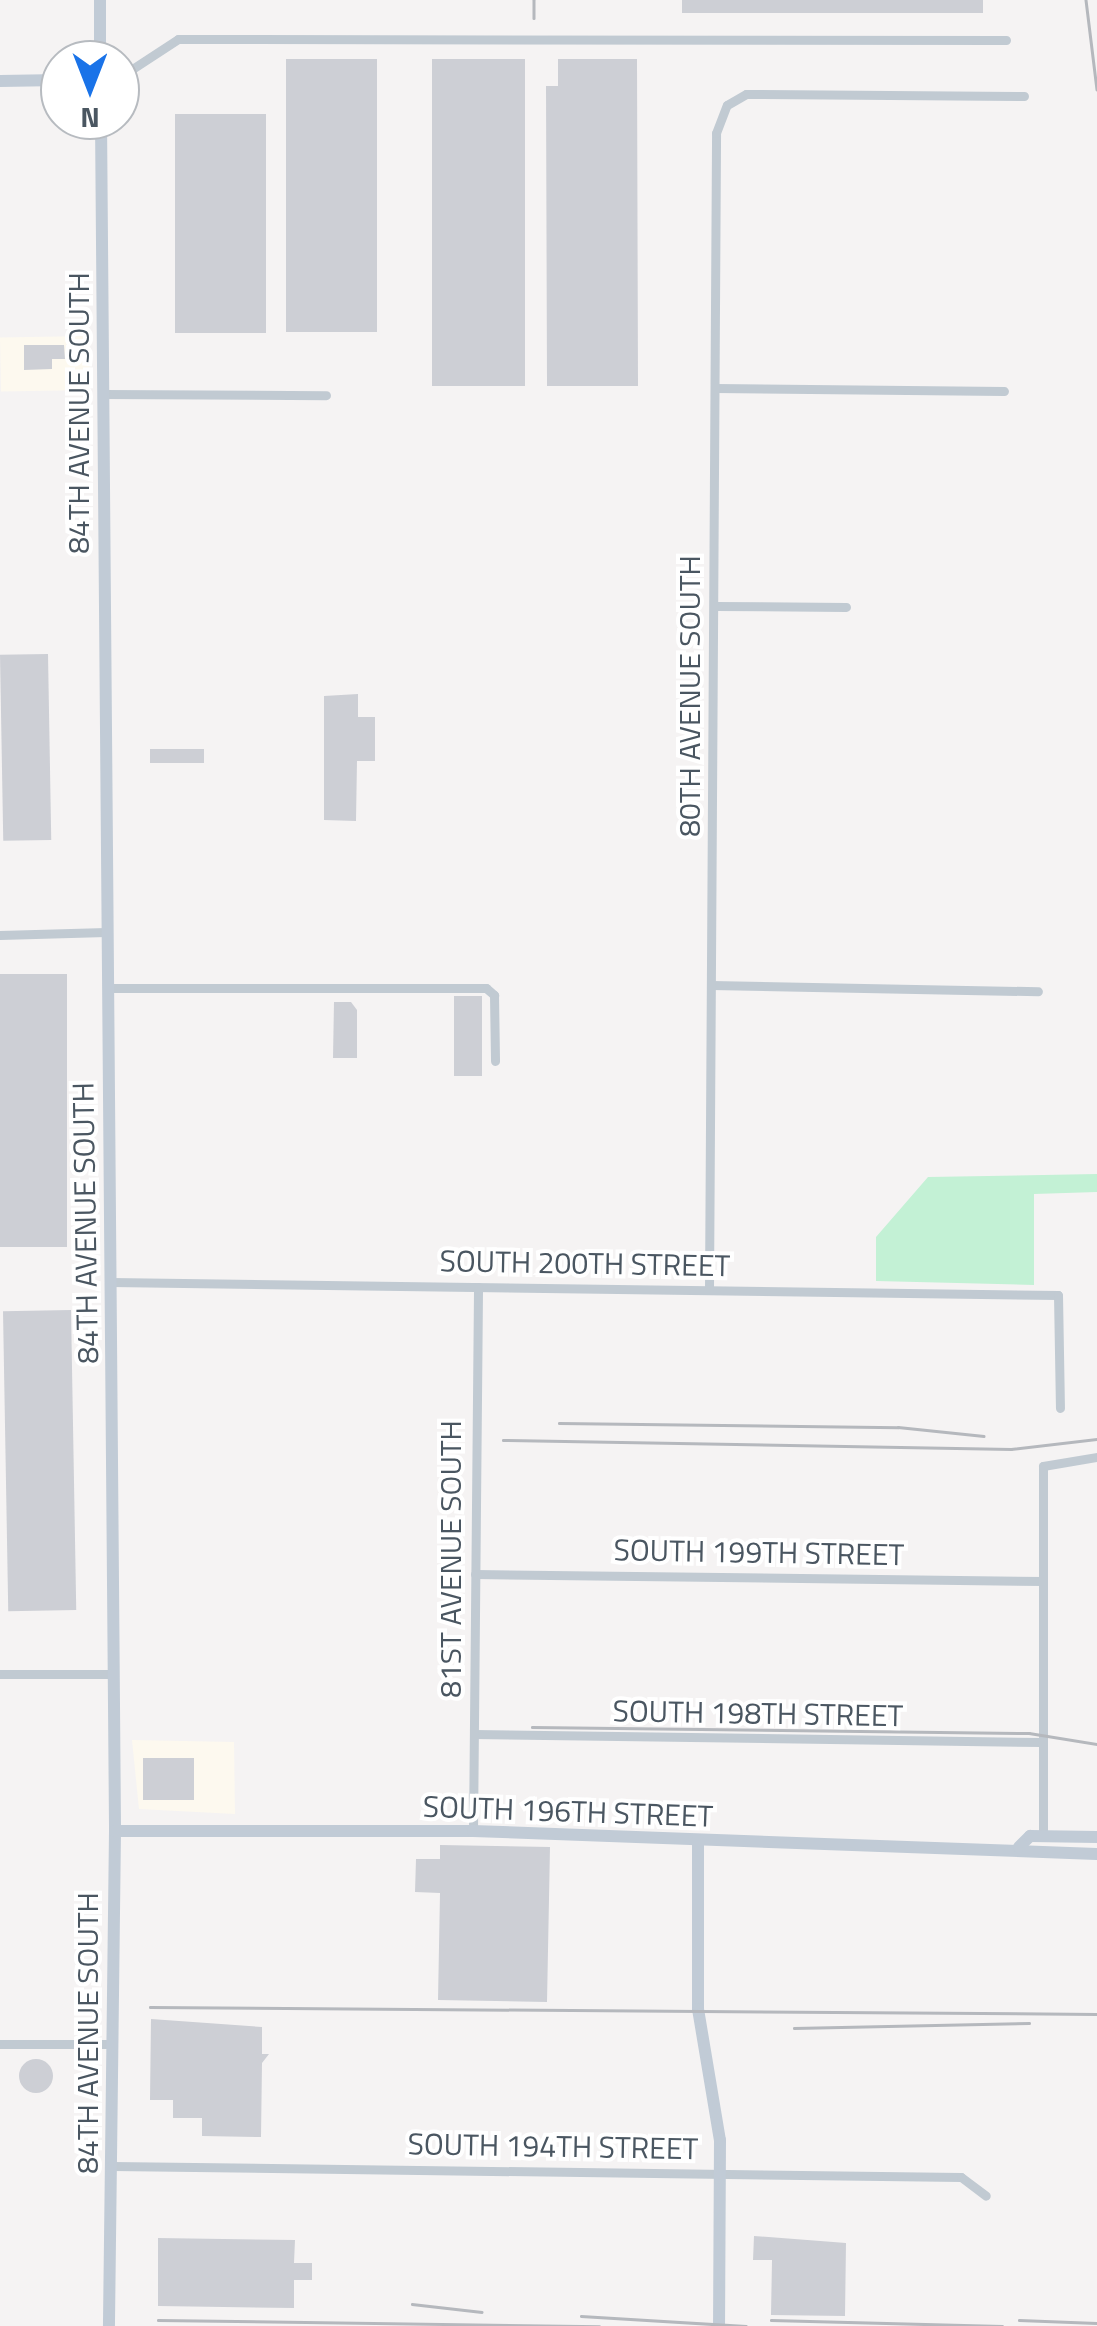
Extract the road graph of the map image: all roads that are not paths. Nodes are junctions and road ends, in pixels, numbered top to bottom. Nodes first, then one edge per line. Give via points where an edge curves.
1 (100, 0) edge
2 (100, 40) edge
3 (1006, 40) dead end
4 (140, 65) edge
5 (40, 80) edge
6 (0, 81) edge
7 (1024, 96) dead end
8 (100, 140) edge
9 (715, 388) junction
10 (1004, 391) dead end
11 (103, 394) junction
12 (326, 395) dead end
13 (715, 606) junction
14 (846, 607) dead end
15 (106, 932) junction
16 (0, 935) edge
17 (712, 985) junction
18 (107, 988) junction
19 (1038, 991) dead end
20 (495, 1061) dead end
21 (111, 1282) junction
22 (478, 1287) junction
23 (708, 1290) junction
24 (1060, 1408) dead end
25 (1097, 1457) edge
26 (476, 1574) junction
27 (1042, 1580) junction
28 (0, 1674) edge
29 (113, 1674) junction
30 (474, 1734) junction
31 (1041, 1742) junction
32 (114, 1831) junction
33 (473, 1831) junction
34 (1043, 1835) junction
35 (1097, 1837) edge
36 (698, 1840) junction
37 (1019, 1847) junction
38 (1097, 1854) edge
39 (0, 2044) edge
40 (113, 2044) junction
41 (112, 2166) junction
42 (721, 2174) junction
43 (986, 2196) dead end
44 (109, 2326) edge
45 (719, 2326) edge

1 - 2 main road
3 - 4 street via 178,39
5 - 6 main road
7 - 9 street, 80TH AVENUE SOUTH via 746,94 726,105 716,133
8 - 11 main road, 84TH AVENUE SOUTH
9 - 10 street
9 - 13 street, 80TH AVENUE SOUTH
11 - 12 street
11 - 15 main road, 84TH AVENUE SOUTH
13 - 14 street
13 - 17 street, 80TH AVENUE SOUTH
15 - 16 street
15 - 18 main road, 84TH AVENUE SOUTH
17 - 19 street
17 - 23 street, 80TH AVENUE SOUTH
18 - 20 street via 486,988 494,995
18 - 21 main road, 84TH AVENUE SOUTH
21 - 22 street, SOUTH 200TH STREET
21 - 29 main road, 84TH AVENUE SOUTH
22 - 23 street, SOUTH 200TH STREET
22 - 26 street, 81ST AVENUE SOUTH
23 - 24 street, SOUTH 200TH STREET via 1058,1294
25 - 27 street via 1043,1466
26 - 27 street, SOUTH 199TH STREET
26 - 30 street, 81ST AVENUE SOUTH
27 - 31 street
28 - 29 street
29 - 32 main road, 84TH AVENUE SOUTH
30 - 31 street, SOUTH 198TH STREET
30 - 33 street, 81ST AVENUE SOUTH
31 - 34 street
32 - 33 main road, SOUTH 196TH STREET
32 - 40 main road, 84TH AVENUE SOUTH
33 - 36 main road, SOUTH 196TH STREET
34 - 35 main road, SOUTH 196TH STREET
34 - 37 main road, SOUTH 196TH STREET
36 - 37 main road, SOUTH 196TH STREET
36 - 42 main road via 698,2009
37 - 38 main road, SOUTH 196TH STREET
39 - 40 street
40 - 41 main road, 84TH AVENUE SOUTH
41 - 42 street, SOUTH 194TH STREET
41 - 44 main road, 84TH AVENUE SOUTH
42 - 43 street, SOUTH 194TH STREET via 961,2177
42 - 45 main road

